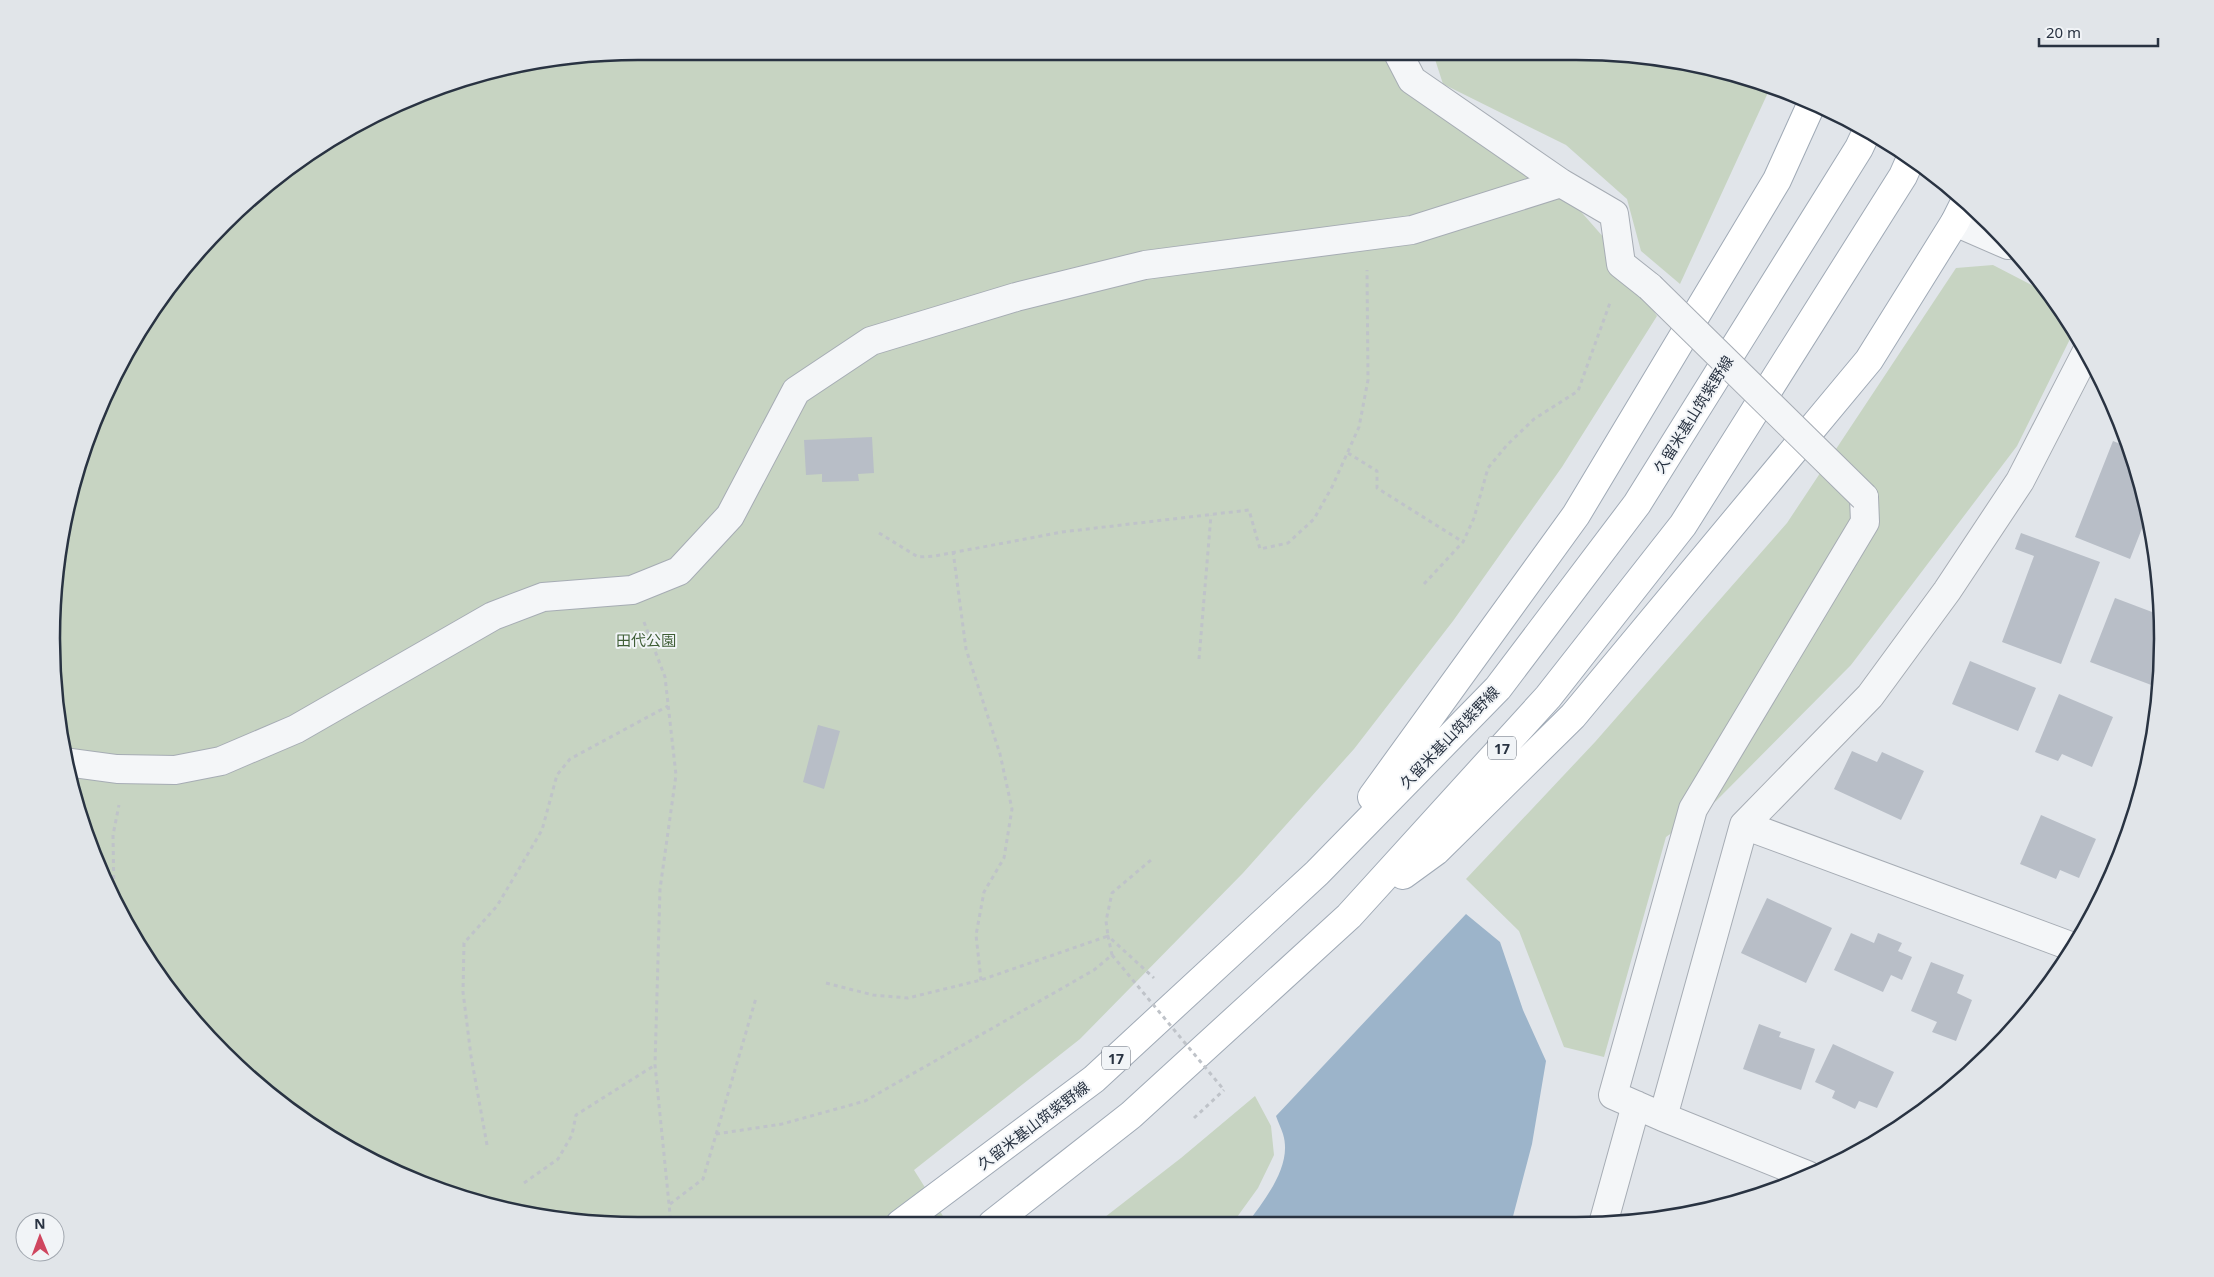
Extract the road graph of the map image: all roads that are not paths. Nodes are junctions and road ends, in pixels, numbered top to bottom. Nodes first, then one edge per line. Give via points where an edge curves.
1 (1402, 60) edge
2 (1809, 110) edge
3 (1864, 137) edge
4 (1908, 165) edge
5 (1562, 183) junction
6 (1960, 212) edge
7 (1985, 229) edge
8 (2082, 361) edge
9 (74, 763) edge
10 (1744, 825) junction
11 (1316, 872) junction
12 (1349, 916) junction
13 (2066, 944) edge
14 (1636, 1105) junction
15 (1663, 1117) junction
16 (1799, 1172) edge
17 (1605, 1216) edge
18 (909, 1217) edge
19 (1001, 1217) edge

1 - 5 street via 1412,80
2 - 11 main road via 1777,180 1576,515
3 - 11 main road, 久留米基山筑紫野線 / 17 via 1637,504 1498,688
4 - 12 main road, 17 via 1683,525 1548,698
5 - 9 street via 1412,230 1145,265 1016,297 871,341 796,391 730,516 679,571 632,590 543,598 493,616 296,728 221,761 175,770 117,769
5 - 14 street, bridge via 1614,214 1621,264 1650,287 1864,497 1865,522 1693,809 1613,1094
6 - 7 street
6 - 12 main road via 1869,360 1573,716 1436,851
8 - 10 street via 2020,481 1947,591 1870,696
10 - 13 street
10 - 15 street
11 - 18 main road, 久留米基山筑紫野線 / 17 via 1094,1078
12 - 19 main road, 17 via 1131,1115
14 - 15 street
14 - 17 street
15 - 16 street

